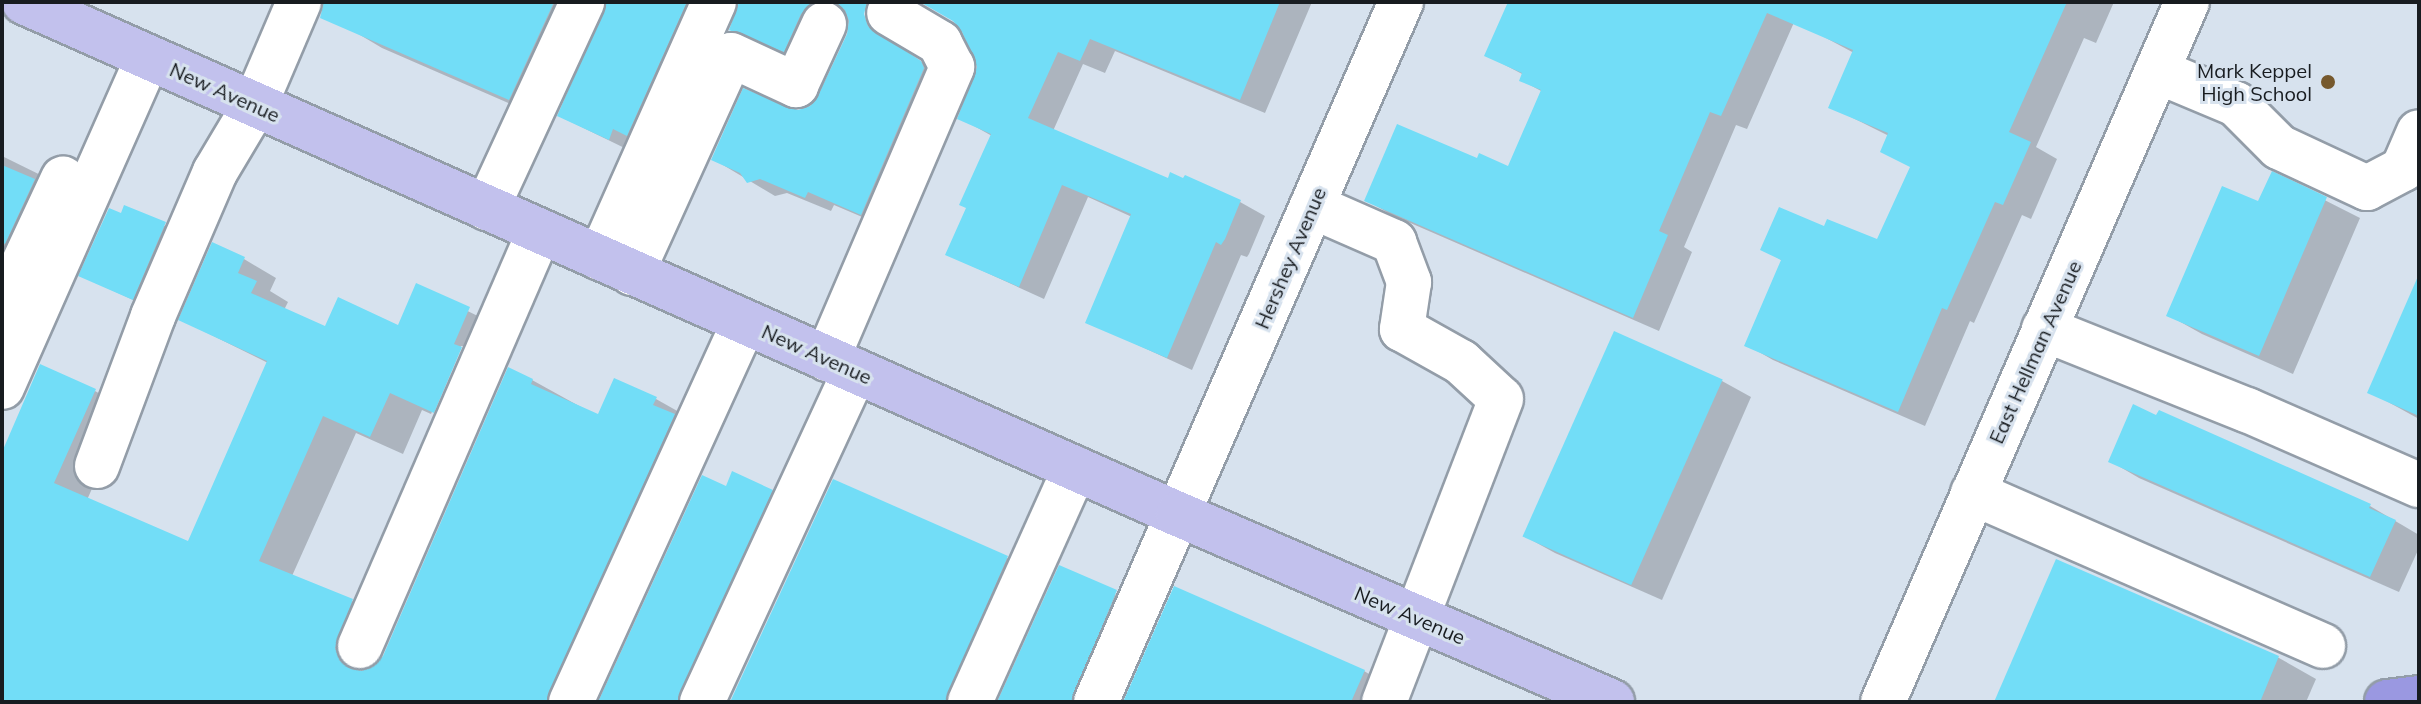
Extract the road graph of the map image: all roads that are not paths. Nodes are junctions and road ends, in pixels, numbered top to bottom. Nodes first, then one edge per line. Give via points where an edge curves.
1 (299, 2) edge
2 (582, 2) edge
3 (714, 2) edge
4 (1401, 2) edge
5 (2187, 2) edge
6 (31, 3) edge
7 (889, 13) dead end
8 (824, 24) dead end
9 (136, 52) junction
10 (2157, 71) junction
11 (255, 105) junction
12 (2419, 132) edge
13 (1312, 206) junction
14 (487, 208) junction
15 (540, 231) junction
16 (616, 265) junction
17 (2, 309) edge
18 (744, 323) junction
19 (2044, 329) junction
20 (841, 365) junction
21 (2, 387) edge
22 (97, 466) dead end
23 (1075, 468) junction
24 (2419, 485) edge
25 (1973, 493) junction
26 (1178, 514) junction
27 (1415, 617) junction
28 (360, 646) dead end
29 (2323, 646) dead end
30 (2419, 698) edge
31 (571, 702) edge
32 (702, 702) edge
33 (970, 702) edge
34 (1096, 702) edge
35 (1384, 702) edge
36 (1612, 702) edge
37 (1883, 702) edge
38 (2387, 702) edge

1 - 11 street
2 - 14 street
3 - 16 street
4 - 13 street, Hershey Avenue
5 - 10 street, East Hellman Avenue
6 - 9 main road, New Avenue
7 - 20 street via 940,43 952,67
8 - 16 street via 796,85 731,55
9 - 11 main road, New Avenue
9 - 17 street
9 - 21 street
10 - 12 street via 2236,104 2279,147 2367,188 2403,169
10 - 19 street, East Hellman Avenue
11 - 14 main road, New Avenue
11 - 22 street via 215,172
13 - 26 street, Hershey Avenue
13 - 27 street via 1394,242 1409,282 1402,329 1461,362 1501,399
14 - 15 main road, New Avenue
15 - 16 main road, New Avenue
15 - 28 street
16 - 18 main road, New Avenue
18 - 20 main road, New Avenue
18 - 31 street
19 - 24 street
19 - 25 street, East Hellman Avenue
20 - 23 main road, New Avenue
20 - 32 street
23 - 26 main road, New Avenue
23 - 33 street
25 - 29 street
25 - 37 street, East Hellman Avenue
26 - 27 main road, New Avenue
26 - 34 street, Hershey Avenue
27 - 35 street
27 - 36 main road, New Avenue
30 - 38 highway

